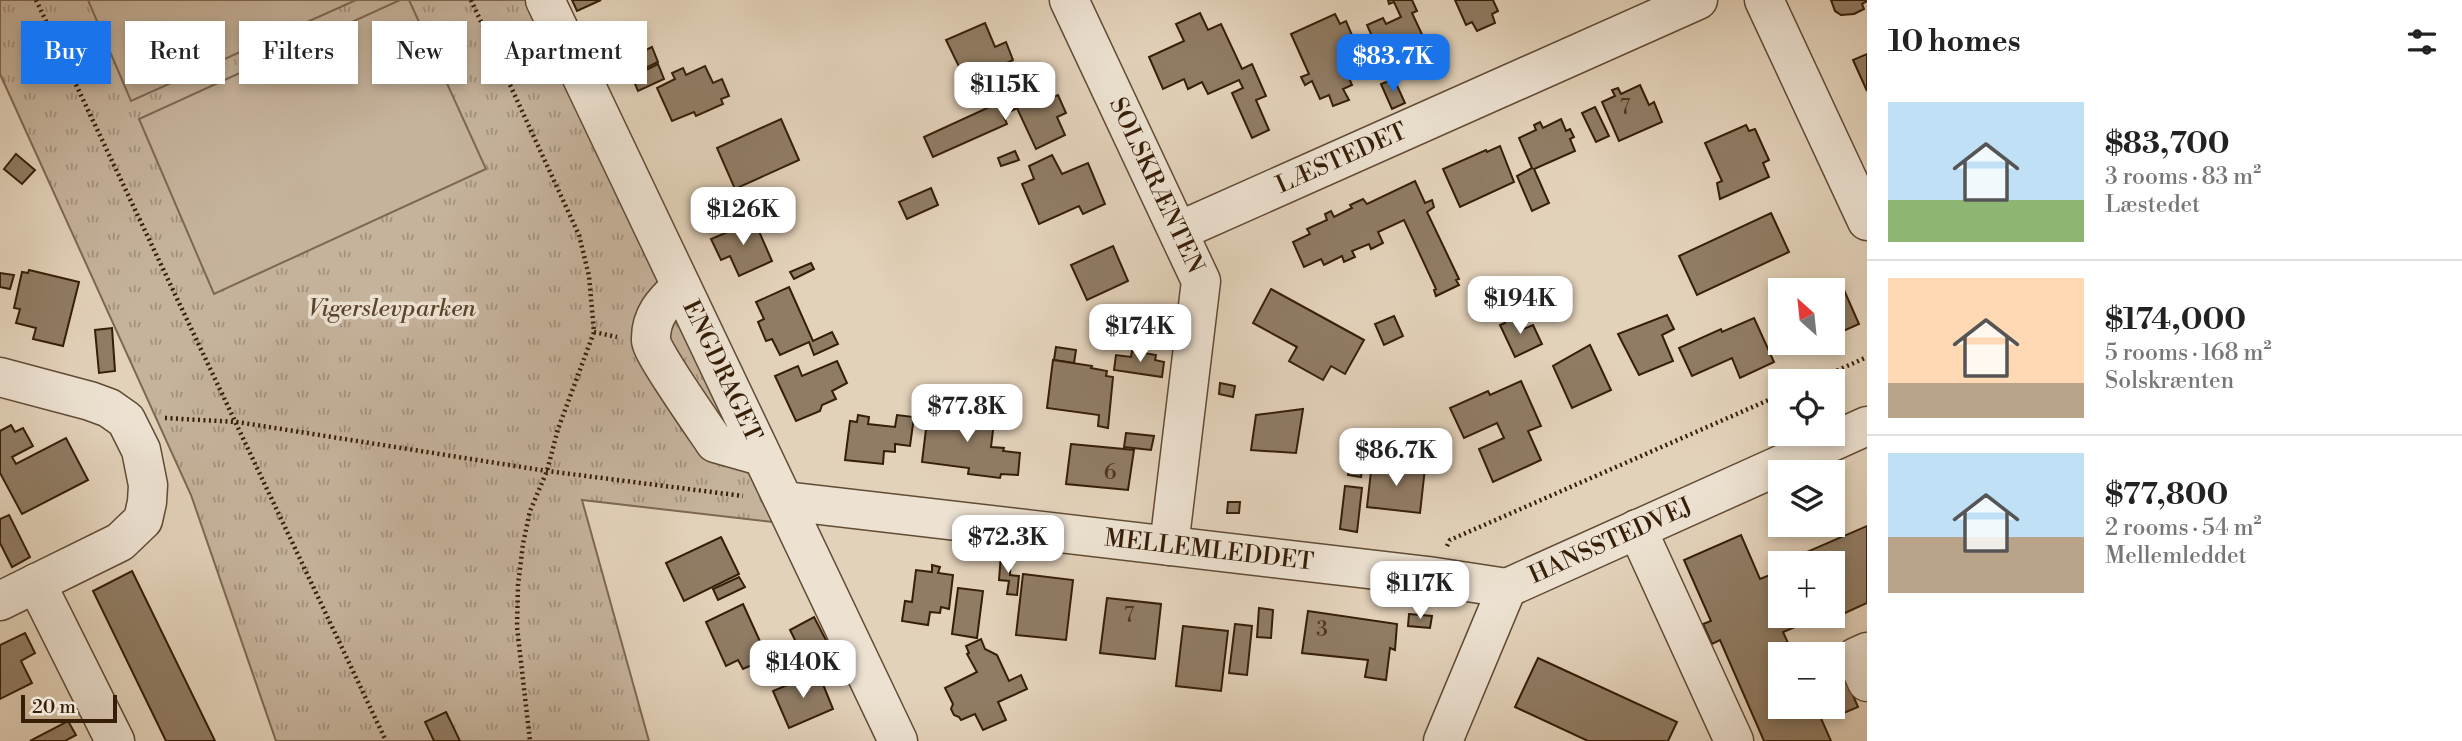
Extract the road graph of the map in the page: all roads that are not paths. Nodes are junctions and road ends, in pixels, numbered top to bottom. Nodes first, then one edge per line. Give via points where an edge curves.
1 (545, 0) edge
2 (1069, 0) edge
3 (1698, 0) edge
4 (1764, 0) edge
5 (1867, 221) edge
6 (1179, 231) junction
7 (681, 286) junction
8 (0, 377) edge
9 (1867, 426) edge
10 (761, 456) junction
11 (785, 501) junction
12 (1637, 528) junction
13 (1169, 546) junction
14 (36, 583) junction
15 (1507, 588) junction
16 (0, 601) edge
17 (1867, 652) edge
18 (1867, 682) edge
19 (115, 741) edge
20 (898, 741) edge
21 (1443, 741) edge
22 (1734, 741) edge

1 - 7 street, ENGDRAGET
2 - 6 street, SOLSKRÆNTEN
3 - 6 street, LÆSTEDET
4 - 5 street
6 - 13 street, SOLSKRÆNTEN via 1201,281
7 - 10 street, ENGDRAGET
7 - 10 street via 661,304 650,344 715,443
8 - 14 street via 109,408 126,420 135,434 146,467 143,520 120,542
9 - 12 street, HANSSTEDVEJ
10 - 11 street, ENGDRAGET
11 - 13 street, MELLEMLEDDET
11 - 20 street, ENGDRAGET
12 - 15 street, HANSSTEDVEJ
12 - 22 street
13 - 15 street, MELLEMLEDDET
14 - 16 street
14 - 19 street
15 - 21 street, HANSSTEDVEJ
17 - 18 street via 1856,657

